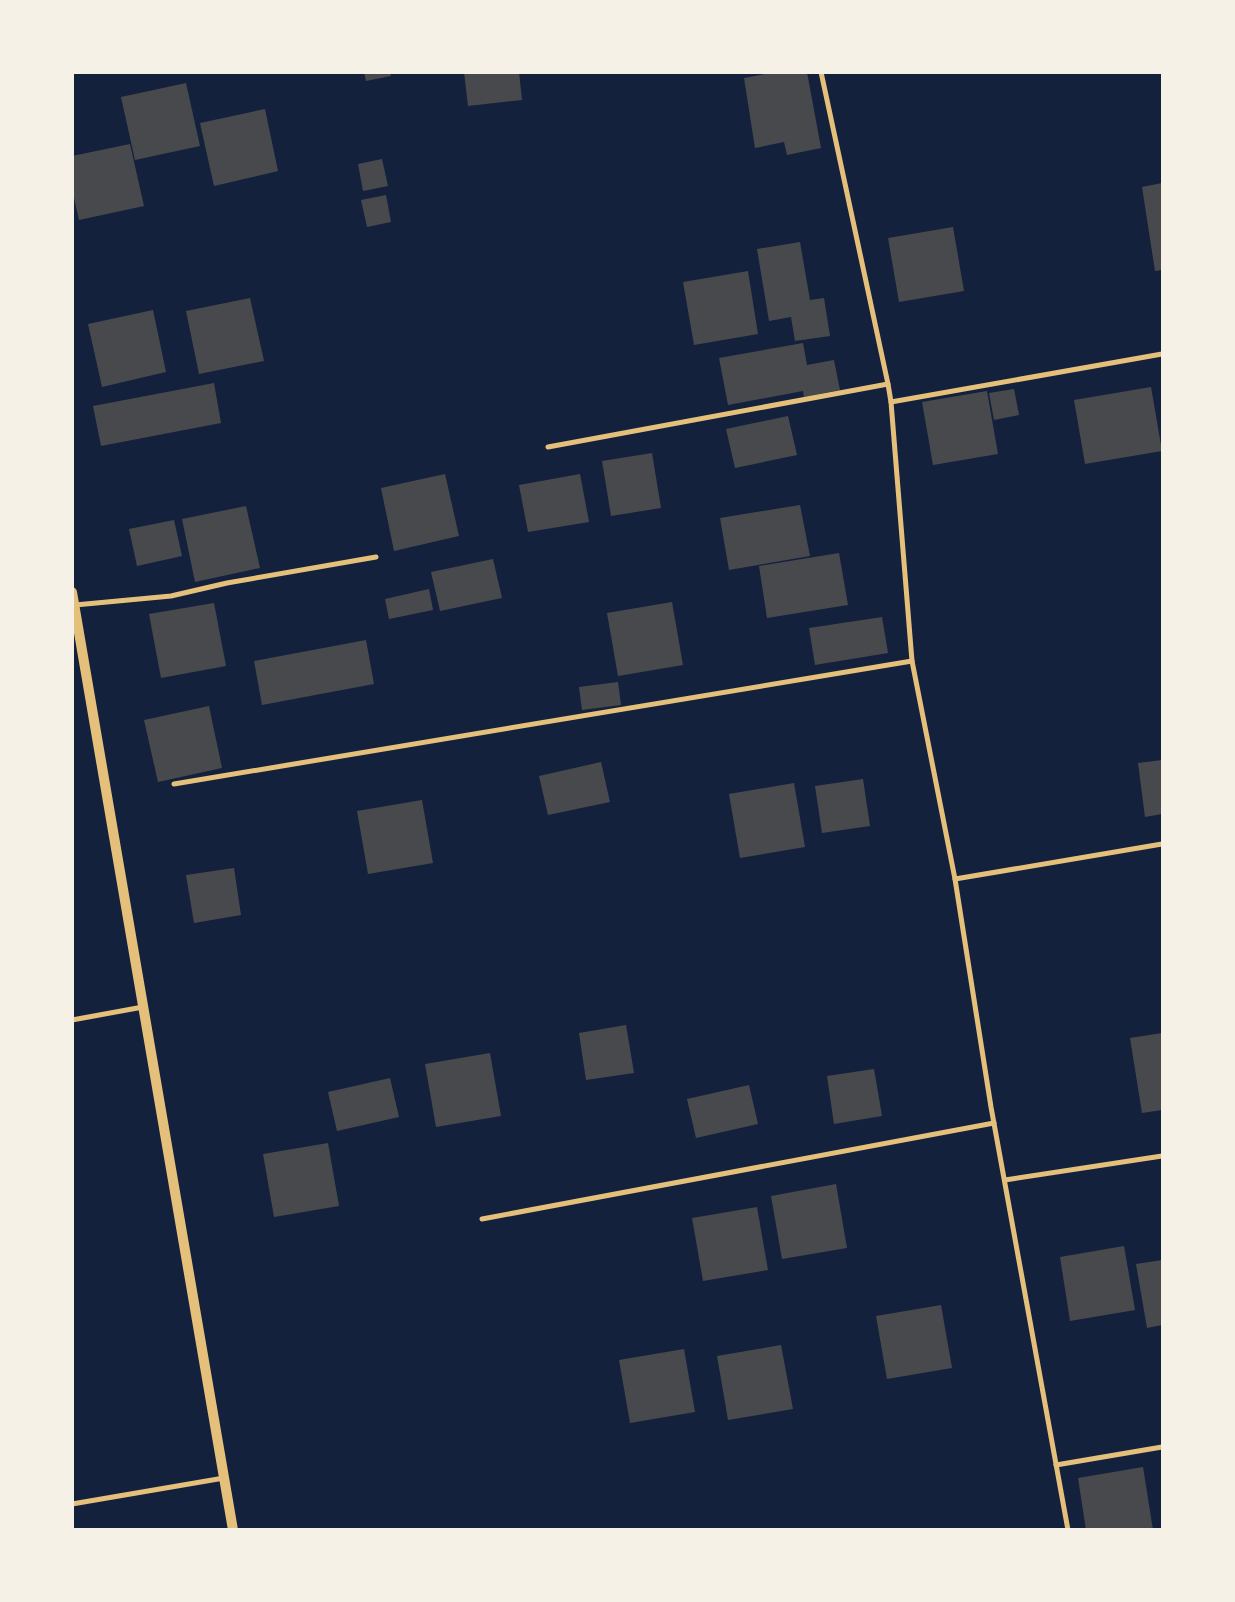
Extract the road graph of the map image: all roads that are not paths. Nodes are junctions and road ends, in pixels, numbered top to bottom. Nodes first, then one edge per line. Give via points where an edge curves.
1 (820, 72) edge
2 (1162, 354) edge
3 (888, 384) junction
4 (891, 402) junction
5 (548, 446) dead end
6 (376, 557) dead end
7 (72, 592) edge
8 (75, 605) junction
9 (912, 661) junction
10 (174, 784) dead end
11 (1162, 844) edge
12 (956, 879) junction
13 (144, 1007) junction
14 (72, 1020) edge
15 (994, 1123) junction
16 (1162, 1156) edge
17 (1005, 1180) junction
18 (482, 1219) dead end
19 (1162, 1447) edge
20 (1056, 1465) junction
21 (224, 1478) junction
22 (72, 1504) edge
23 (233, 1530) edge
24 (1068, 1530) edge

1 - 3 street
2 - 4 street
3 - 4 street
3 - 5 street
4 - 9 street
6 - 8 street via 172,596
7 - 8 main road
8 - 13 main road
9 - 10 street
9 - 12 street
11 - 12 street
12 - 15 street
13 - 14 street
13 - 21 main road
15 - 17 street
15 - 18 street
16 - 17 street
17 - 20 street
19 - 20 street
20 - 24 street
21 - 22 street
21 - 23 main road

